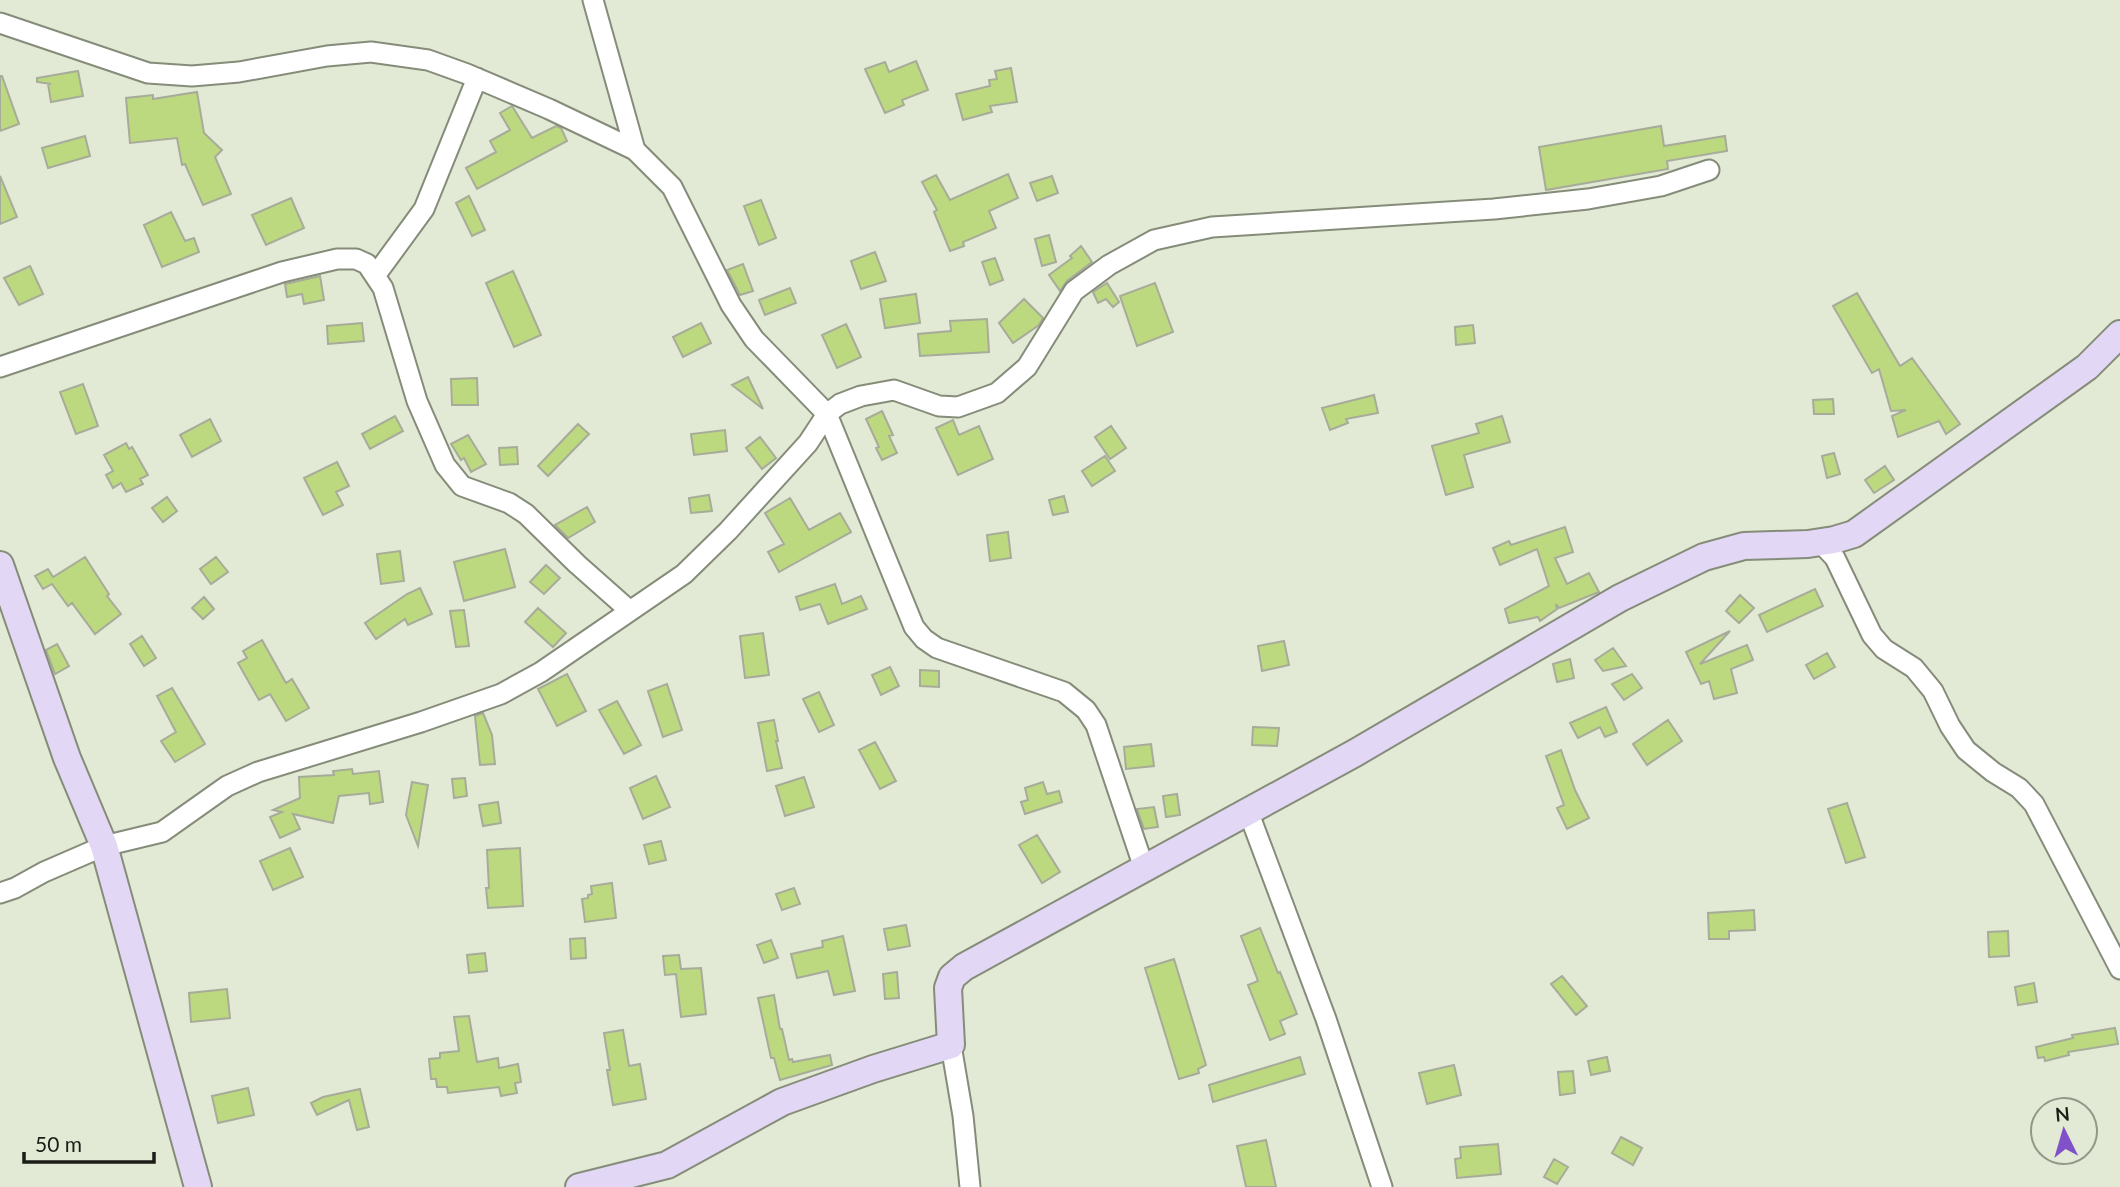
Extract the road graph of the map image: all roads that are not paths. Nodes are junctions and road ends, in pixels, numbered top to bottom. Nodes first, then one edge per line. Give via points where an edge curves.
1 (593, 0) edge
2 (0, 23) edge
3 (477, 78) junction
4 (635, 150) junction
5 (1709, 170) dead end
6 (375, 276) junction
7 (2120, 334) edge
8 (0, 367) edge
9 (827, 414) junction
10 (1820, 542) junction
11 (0, 565) edge
12 (630, 611) junction
13 (1248, 811) junction
14 (104, 846) junction
15 (1144, 868) junction
16 (0, 893) edge
17 (2120, 969) edge
18 (951, 1045) junction
19 (198, 1187) edge
20 (579, 1187) edge
21 (970, 1187) edge
22 (1382, 1187) edge

1 - 4 street
2 - 3 street via 148,73 239,72 371,52 428,60
3 - 4 street
3 - 6 street via 424,209
4 - 9 street via 673,187 731,305 754,339
5 - 9 street via 1661,186 1588,199 1212,227 1154,240 1074,291 1027,368 997,393 958,407 939,406 894,390 861,396
6 - 8 street via 367,264 356,259 282,272
6 - 12 street via 388,300 417,401 445,465 462,486 526,514
7 - 10 street via 2087,367 1854,534
9 - 12 street via 808,443 728,531 684,574
9 - 15 street via 914,627 937,648 1065,692 1086,710 1096,725
10 - 13 street via 1744,546 1704,556 1619,598
10 - 17 street via 1835,558 1872,635 1884,649 1914,668 1933,691 1966,750 2034,804
11 - 14 street via 67,758
12 - 14 street via 501,694 258,772 227,786 162,832
13 - 15 street
13 - 22 street via 1326,1019
14 - 16 street
14 - 19 street
15 - 18 street via 952,977 948,988
18 - 20 street via 782,1102 667,1165
18 - 21 street

